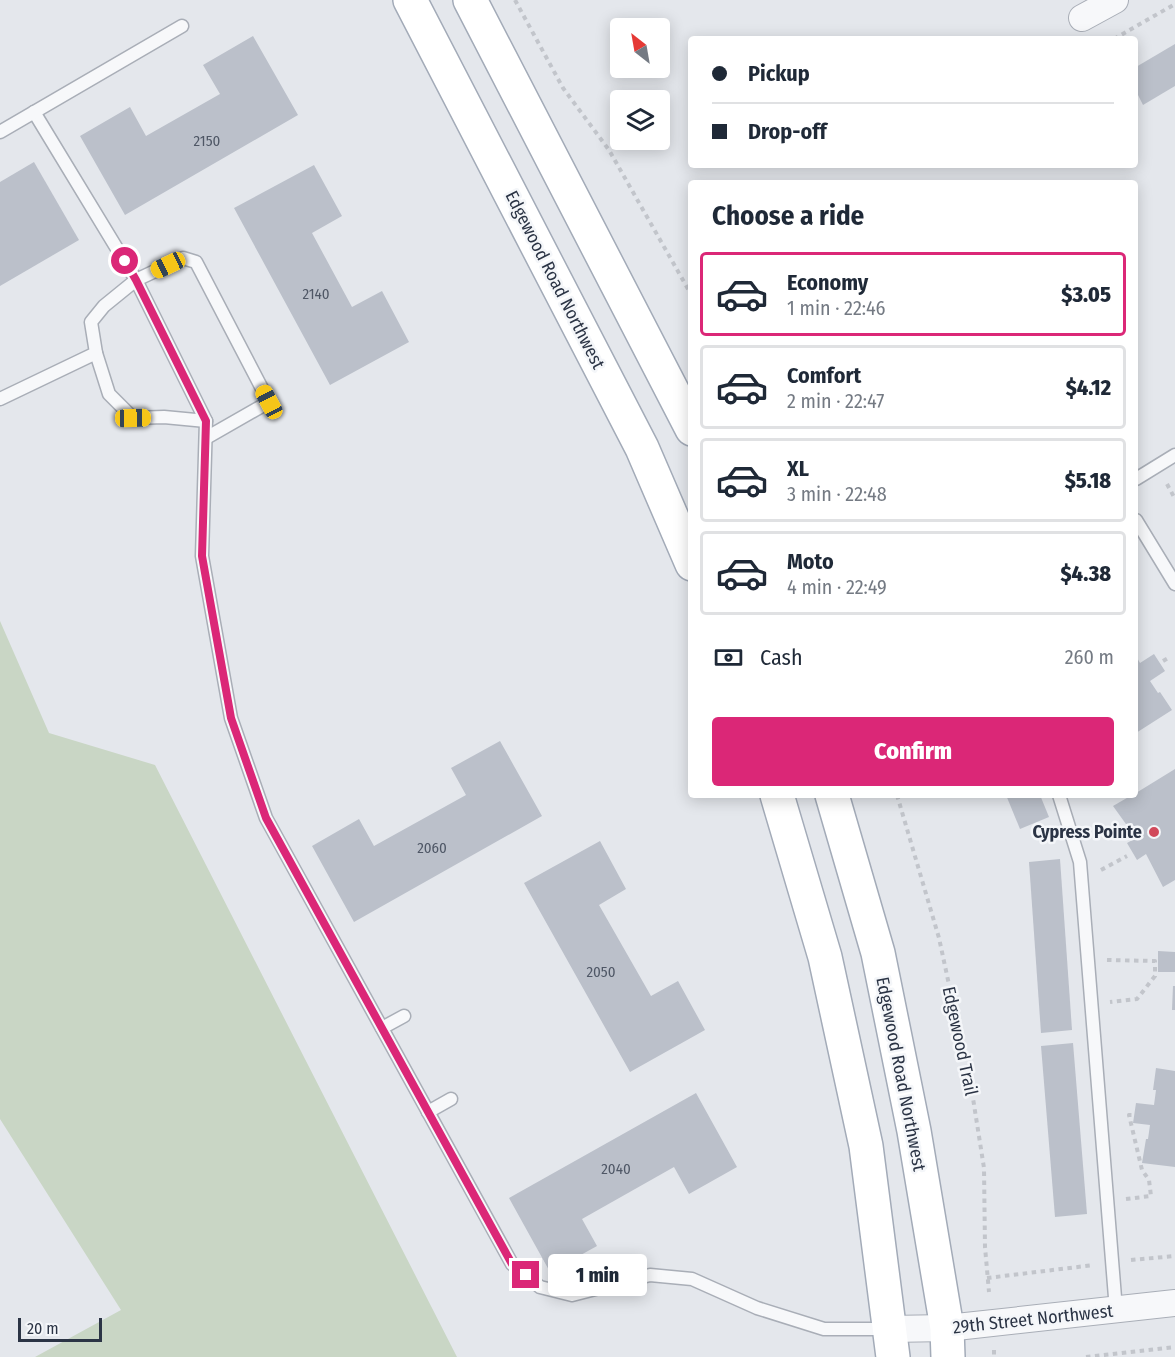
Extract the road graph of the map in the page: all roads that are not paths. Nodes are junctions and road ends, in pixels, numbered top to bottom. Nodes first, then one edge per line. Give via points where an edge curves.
1 (410, 0) edge
2 (470, 0) edge
3 (1115, 0) edge
4 (1082, 18) dead end
5 (182, 26) dead end
6 (34, 112) junction
7 (0, 132) edge
8 (136, 280) junction
9 (96, 352) junction
10 (0, 399) edge
11 (206, 421) junction
12 (688, 421) edge
13 (206, 438) junction
14 (1175, 455) edge
15 (1138, 478) edge
16 (1138, 523) edge
17 (688, 555) edge
18 (1175, 584) edge
19 (778, 798) edge
20 (833, 798) edge
21 (1060, 798) edge
22 (404, 1016) dead end
23 (382, 1028) junction
24 (452, 1099) dead end
25 (428, 1112) junction
26 (1175, 1303) edge
27 (1116, 1310) junction
28 (891, 1343) edge
29 (947, 1343) edge

1 - 17 main road, Edgewood Road Northwest via 642,448
2 - 12 main road
3 - 4 street
5 - 6 lane
6 - 7 lane
6 - 8 lane
8 - 9 lane via 91,322
8 - 11 lane
8 - 13 lane via 183,258 196,262 269,402
9 - 10 lane
9 - 11 lane via 109,394 133,418
11 - 13 lane
13 - 23 lane via 202,556 231,718 266,818
14 - 15 lane
16 - 18 lane
19 - 28 main road via 825,957 866,1146
20 - 29 main road, Edgewood Road Northwest via 878,953 914,1131
21 - 27 lane via 1080,862
22 - 23 lane
23 - 25 lane
24 - 25 lane
25 - 28 lane via 512,1264 540,1287 572,1295 650,1275 692,1279 756,1308 824,1329
26 - 27 street, 29th Street Northwest
27 - 29 street, 29th Street Northwest
28 - 29 street, 29th Street Northwest

